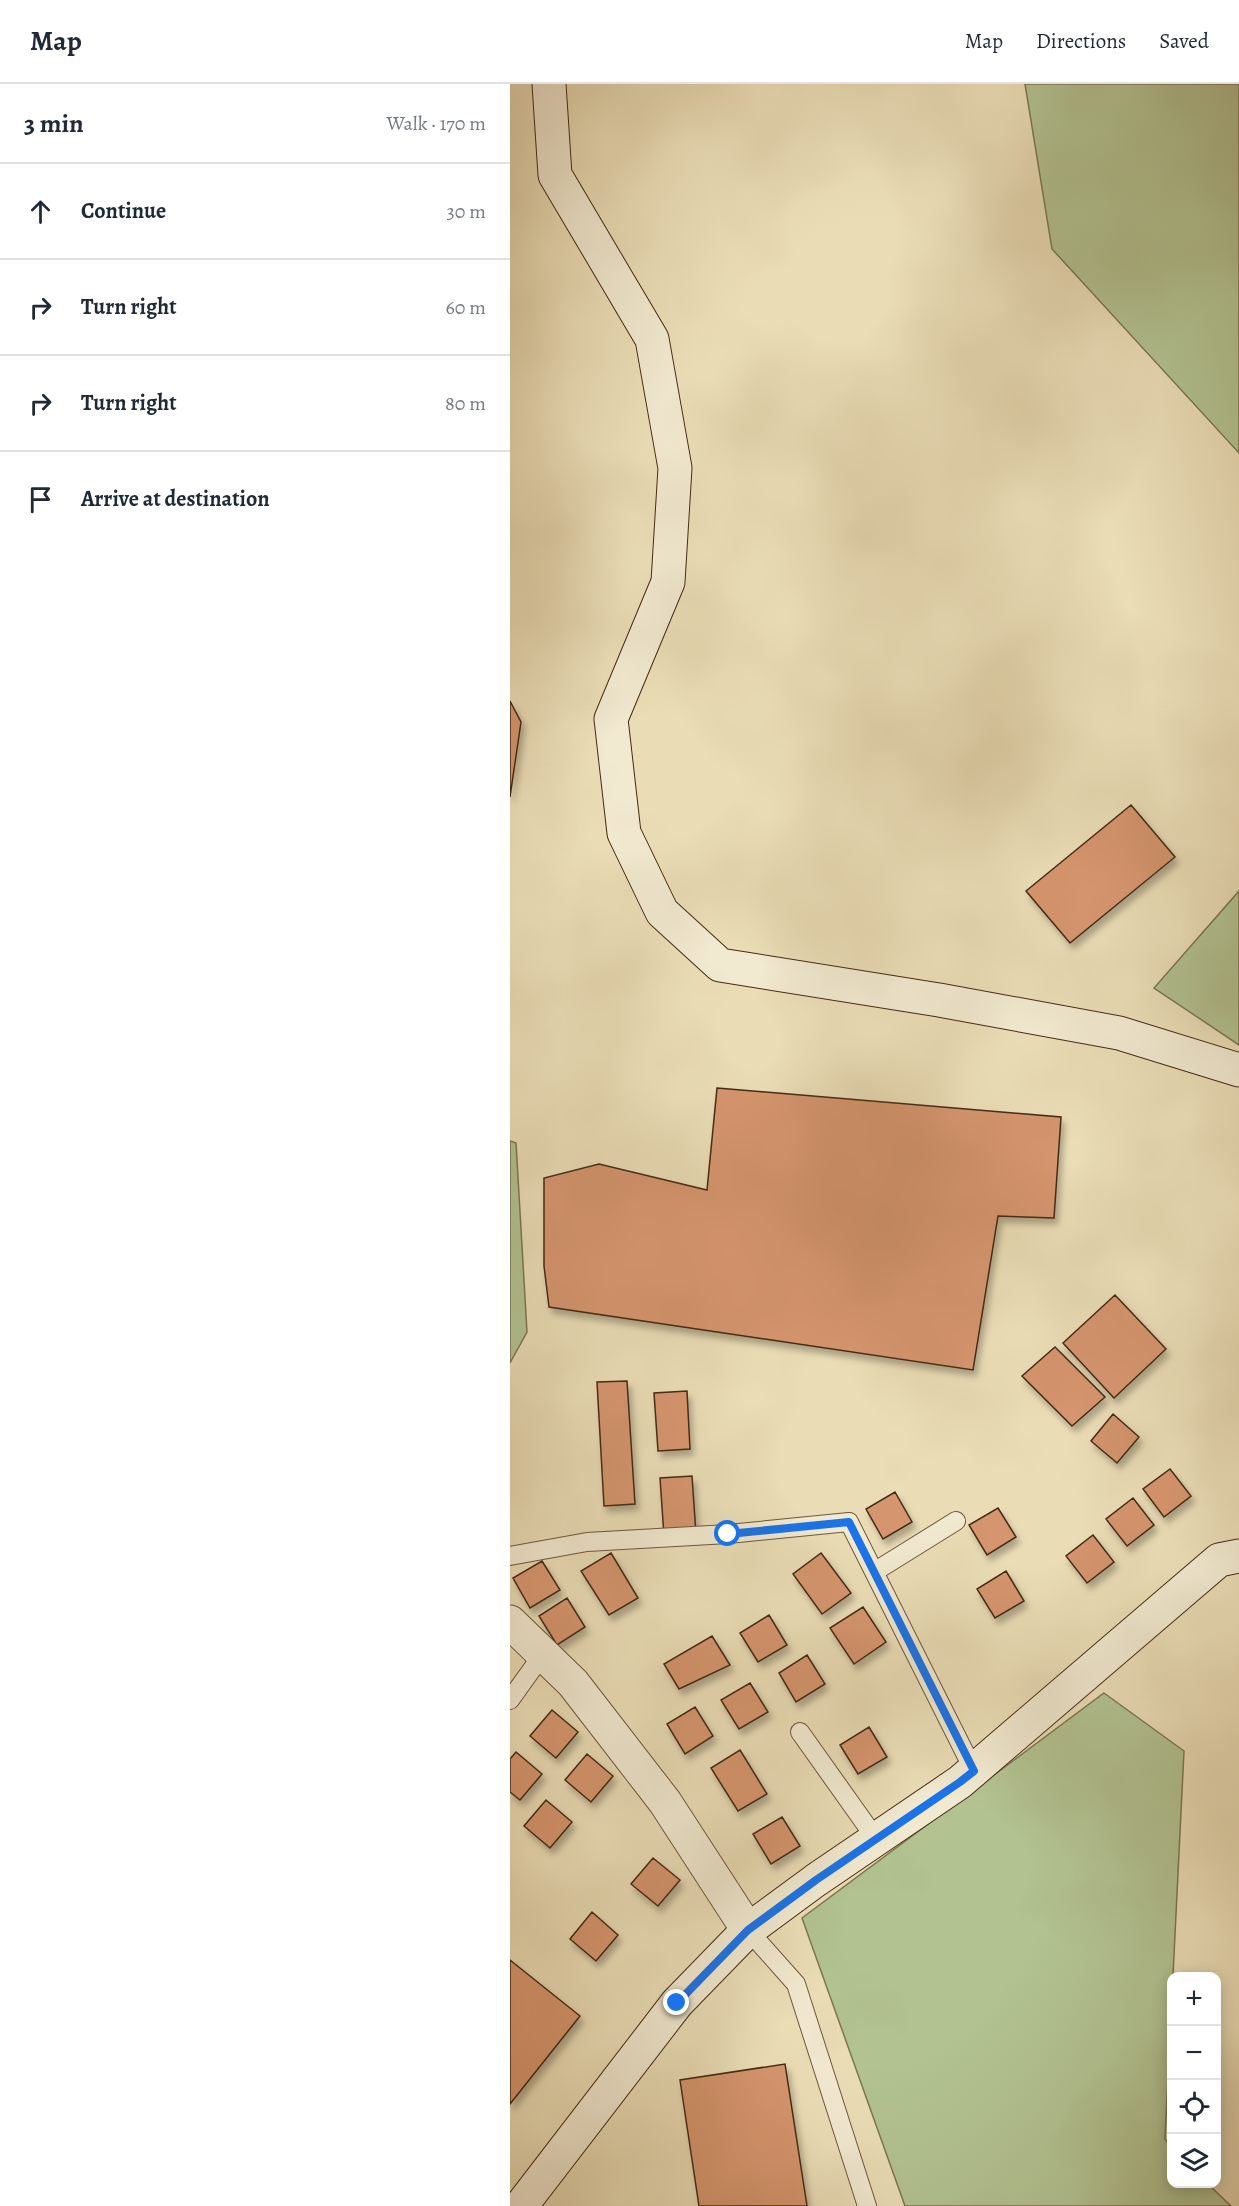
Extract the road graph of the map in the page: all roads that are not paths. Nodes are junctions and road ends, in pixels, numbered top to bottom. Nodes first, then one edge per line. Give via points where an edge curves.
1 (549, 84) edge
2 (1239, 1070) edge
3 (956, 1521) dead end
4 (510, 1556) edge
5 (1239, 1556) edge
6 (874, 1572) junction
7 (510, 1622) edge
8 (543, 1654) junction
9 (510, 1700) edge
10 (800, 1732) dead end
11 (974, 1771) junction
12 (876, 1839) junction
13 (748, 1930) junction
14 (510, 2194) edge
15 (521, 2206) edge
16 (867, 2206) edge

1 - 2 street via 555,175 652,339 675,468 668,582 611,719 624,833 662,912 720,965 1119,1033
3 - 6 lane
4 - 6 lane via 587,1542 849,1522
5 - 11 street via 1219,1560
6 - 11 lane
7 - 8 street
8 - 9 lane
8 - 13 street via 573,1683 665,1802
10 - 12 lane
11 - 12 street
12 - 13 street
13 - 15 street via 677,2003
13 - 16 lane via 796,1984
14 - 15 street

